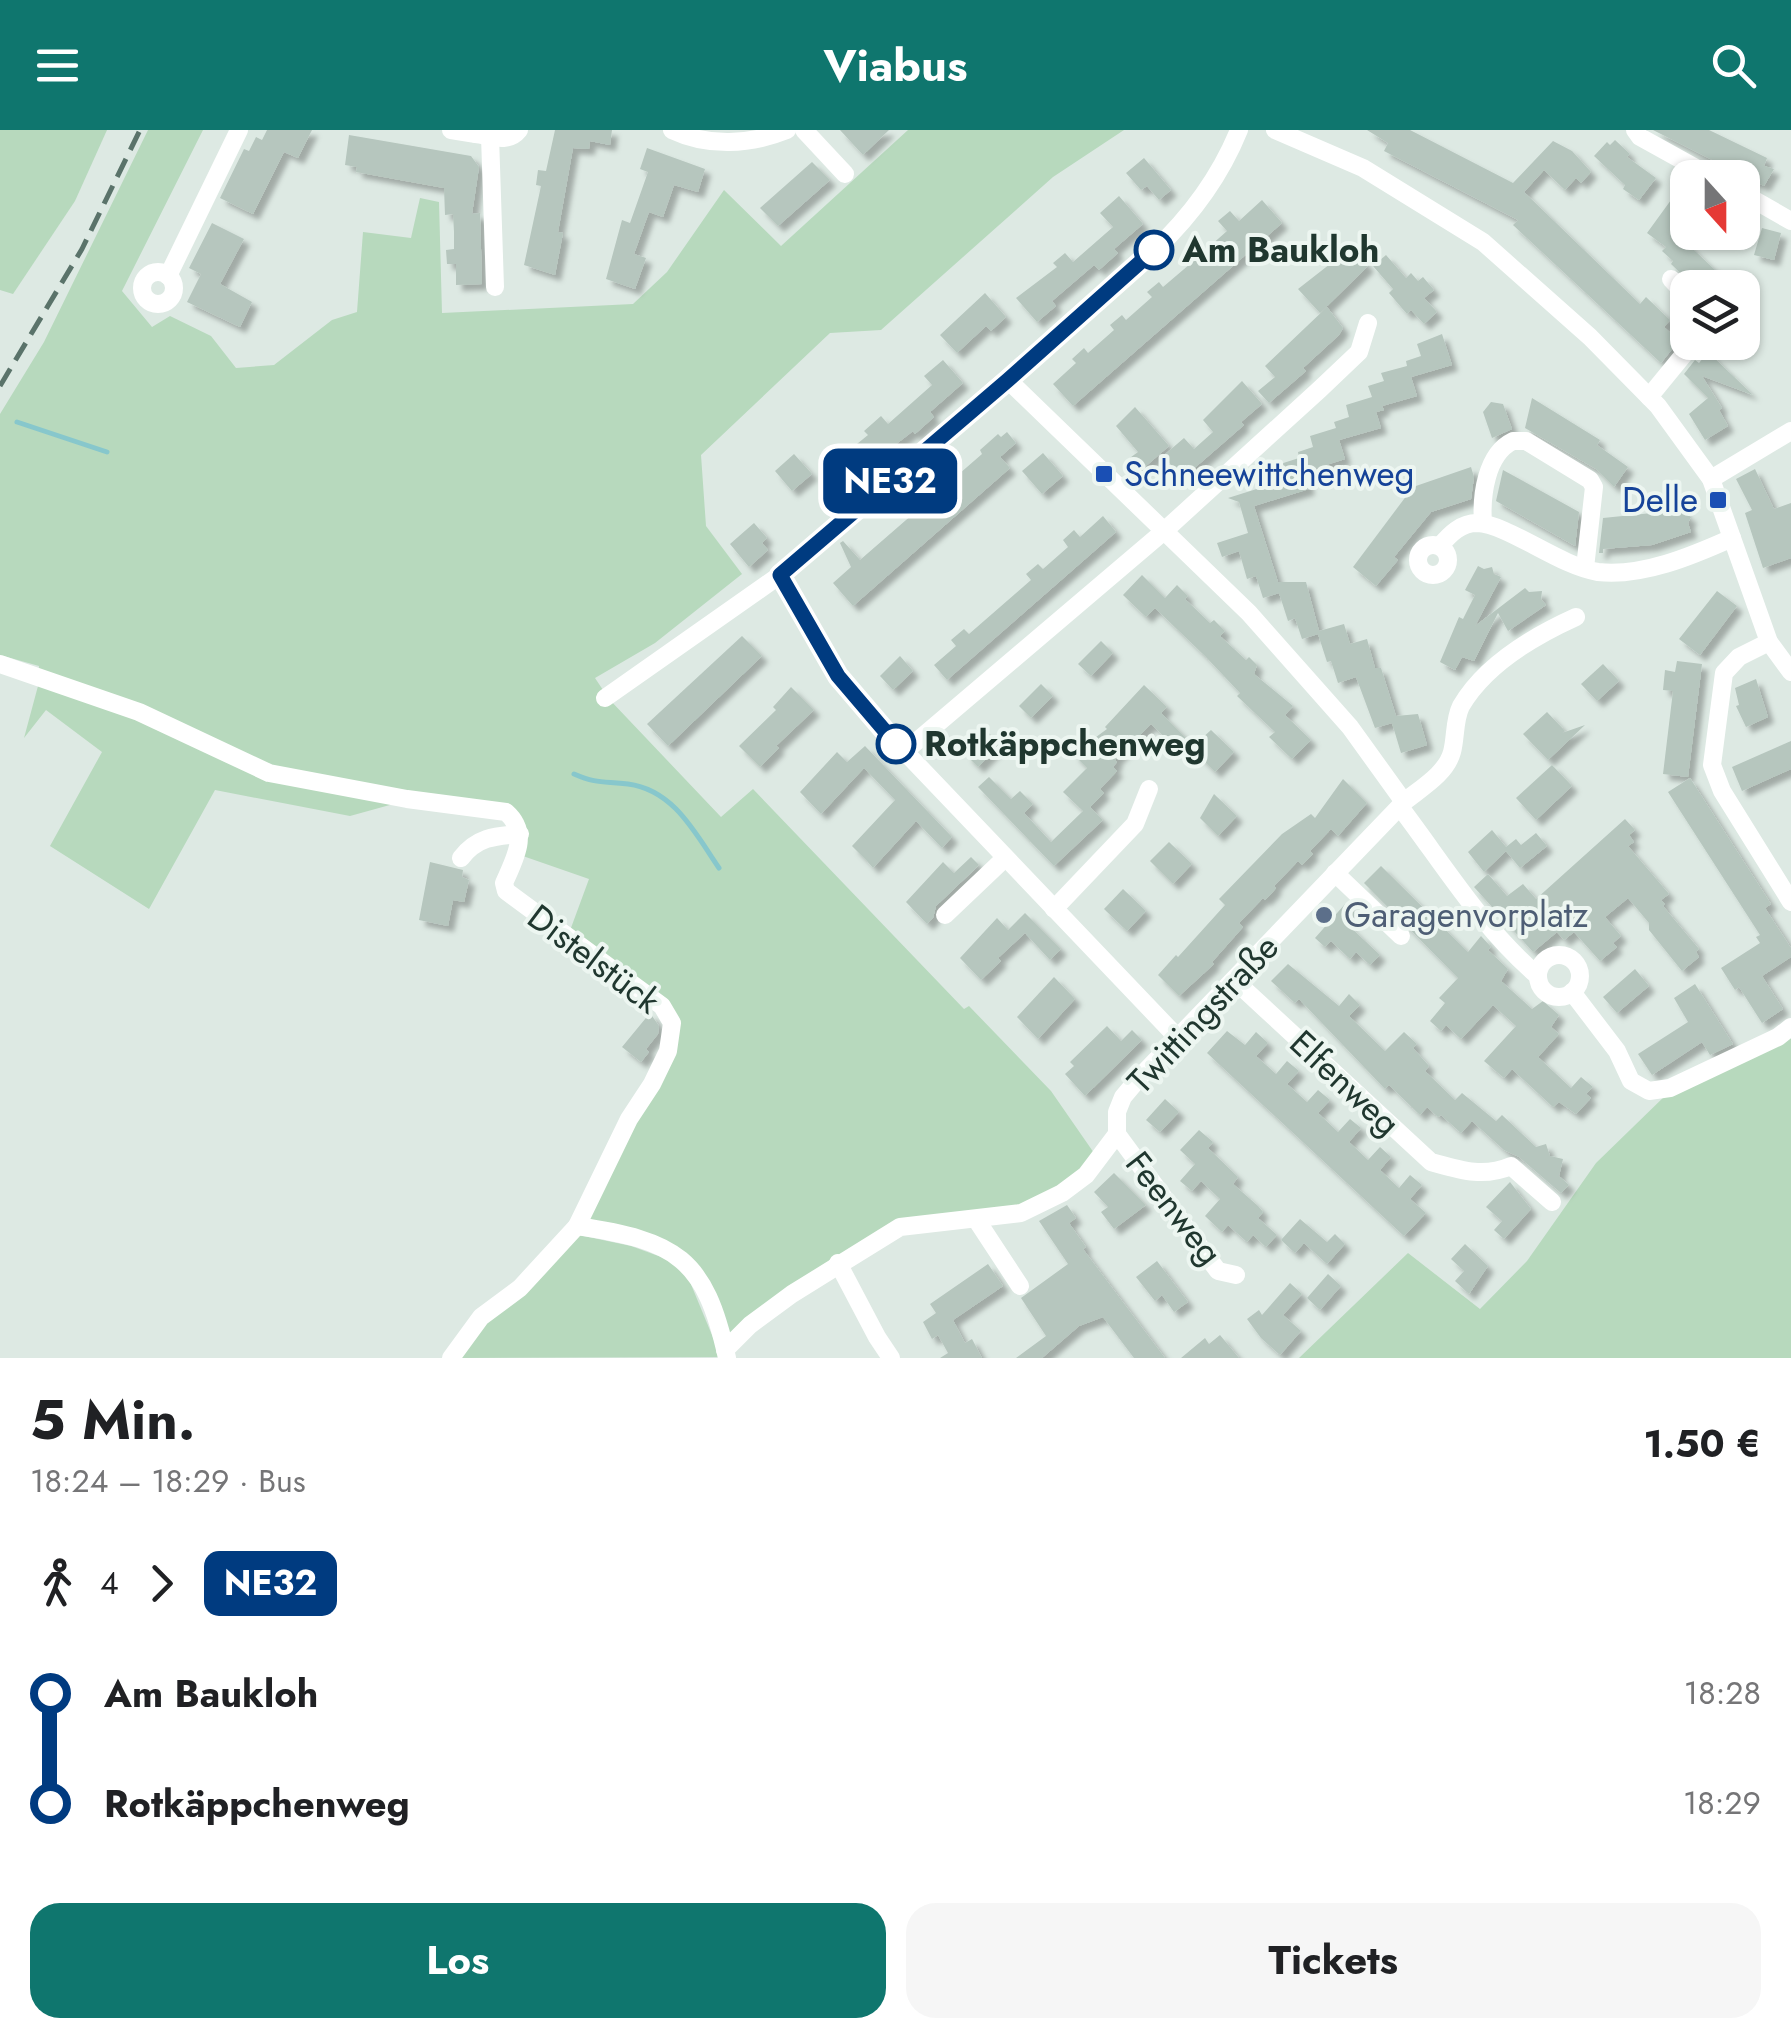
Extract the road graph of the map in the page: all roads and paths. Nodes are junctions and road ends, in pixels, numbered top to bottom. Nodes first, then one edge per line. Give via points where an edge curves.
1 (240, 130) edge
2 (451, 130) edge
3 (519, 130) edge
4 (672, 130) edge
5 (787, 130) edge
6 (804, 130) edge
7 (1238, 130) edge
8 (1274, 130) edge
9 (1635, 130) edge
10 (481, 133) edge
11 (1682, 160) edge
12 (845, 174) dead end
13 (1760, 203) edge
14 (1791, 221) edge
15 (168, 276) dead end
16 (494, 287) dead end
17 (1368, 323) dead end
18 (1679, 360) edge
19 (1008, 380) junction
20 (1649, 397) junction
21 (1791, 431) edge
22 (1711, 479) junction
23 (1483, 524) junction
24 (1163, 532) junction
25 (1732, 538) junction
26 (1440, 546) dead end
27 (1585, 568) junction
28 (780, 575) junction
29 (1576, 616) dead end
30 (1769, 642) junction
31 (0, 664) edge
32 (1791, 672) edge
33 (605, 698) dead end
34 (903, 753) junction
35 (1149, 788) dead end
36 (1402, 804) junction
37 (520, 834) junction
38 (460, 858) dead end
39 (1005, 858) junction
40 (1335, 873) junction
41 (1784, 875) edge
42 (1791, 902) edge
43 (1054, 908) junction
44 (944, 915) dead end
45 (1402, 936) dead end
46 (1538, 976) junction
47 (1234, 980) junction
48 (1572, 992) junction
49 (1791, 1027) edge
50 (1176, 1036) junction
51 (1118, 1134) junction
52 (1552, 1202) dead end
53 (976, 1219) junction
54 (577, 1226) junction
55 (838, 1263) junction
56 (1236, 1275) dead end
57 (1020, 1286) dead end
58 (714, 1310) junction
59 (750, 1325) junction
60 (726, 1354) edge
61 (450, 1358) edge
62 (891, 1358) edge

1 - 15 street
2 - 10 street
3 - 10 street via 514,136
4 - 5 street via 729,142
6 - 12 street
7 - 19 street via 1189,214
8 - 20 street via 1363,168 1483,242
9 - 11 street
10 - 16 street
13 - 14 street
17 - 24 street via 1359,352
18 - 20 street
19 - 24 street
19 - 28 street
20 - 22 street
21 - 22 street
22 - 25 street
23 - 26 street via 1460,527
23 - 27 street
23 - 27 street via 1486,482 1499,452 1513,441 1526,442 1594,487
24 - 34 street
24 - 36 street via 1249,614 1350,727
25 - 27 street via 1645,569
25 - 30 street
28 - 33 street
28 - 34 street via 838,676
29 - 36 street, Twittingstraße via 1512,651 1464,702 1443,770
30 - 32 street
30 - 41 street via 1724,673 1712,765 1722,791
31 - 37 street via 139,712 269,773 506,812
34 - 39 street
35 - 43 street via 1135,824
36 - 40 street, Twittingstraße
36 - 46 street via 1494,934
37 - 38 street via 488,837
37 - 54 street, Distelstück via 506,891 662,1006 672,1023 668,1051
39 - 43 street
39 - 44 street
40 - 45 street
40 - 47 street, Twittingstraße
41 - 42 street
43 - 50 street
46 - 48 street via 1551,996
46 - 48 street via 1544,961 1567,956 1579,970
47 - 50 street, Twittingstraße
47 - 52 street, Elfenweg via 1431,1162 1492,1174 1511,1166
48 - 49 street via 1617,1051 1630,1081 1649,1091
50 - 51 street, Twittingstraße via 1124,1097
51 - 53 street, Twittingstraße via 1062,1194 1020,1212
51 - 56 street, Feenweg via 1218,1272
53 - 55 street, Twittingstraße via 900,1227
53 - 57 street
54 - 58 street via 665,1246 684,1260
54 - 61 street via 520,1288 481,1317
55 - 59 street, Twittingstraße
55 - 62 street
58 - 59 street
58 - 60 street
59 - 60 street, Twittingstraße

